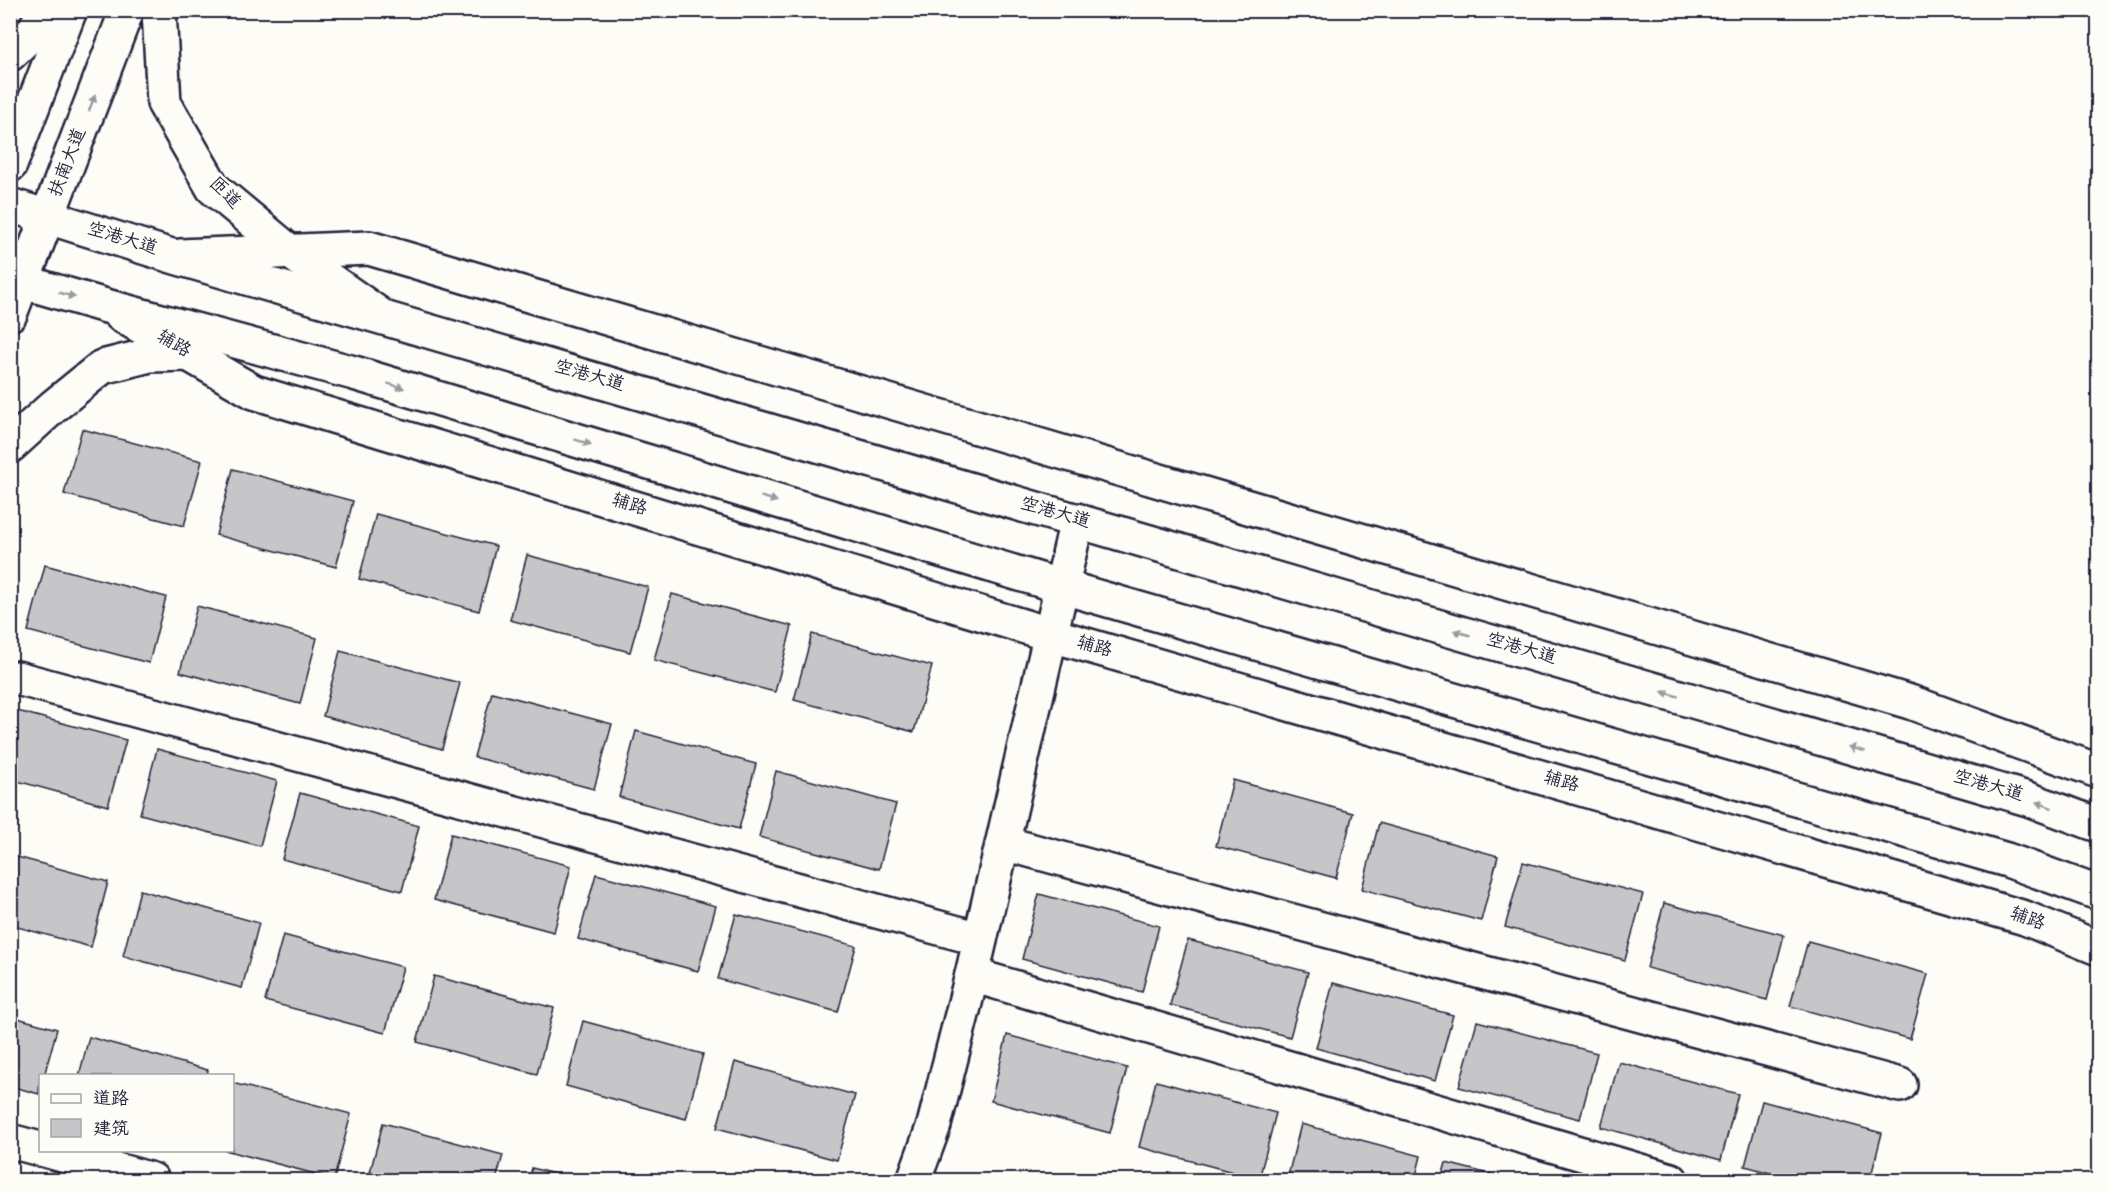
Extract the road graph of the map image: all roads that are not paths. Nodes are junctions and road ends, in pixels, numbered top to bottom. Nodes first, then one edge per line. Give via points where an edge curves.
1 (46, 10) edge
2 (70, 10) edge
3 (127, 10) edge
4 (159, 10) edge
5 (10, 54) edge
6 (10, 165) edge
7 (10, 205) edge
8 (48, 217) junction
9 (290, 252) junction
10 (176, 256) junction
11 (17, 280) edge
12 (106, 306) junction
13 (10, 314) edge
14 (384, 317) junction
15 (188, 354) junction
16 (354, 374) junction
17 (10, 446) edge
18 (1077, 520) junction
19 (1063, 587) junction
20 (1052, 635) junction
21 (17, 678) dead end
22 (2098, 771) edge
23 (2098, 825) edge
24 (1003, 843) junction
25 (2098, 893) edge
26 (981, 939) junction
27 (2098, 948) edge
28 (972, 975) junction
29 (1900, 1085) dead end
30 (10, 1141) edge
31 (39, 1149) edge
32 (52, 1152) edge
33 (152, 1180) edge
34 (914, 1180) edge
35 (1671, 1180) edge

1 - 5 street via 32,33
2 - 6 street
8 -> 3 street, 扶南大道
4 - 9 street, 匝道 via 164,103 213,188
7 - 8 street, 空港大道
8 - 10 street, 空港大道
8 - 11 street, 扶南大道
9 - 10 street
9 - 14 street, 匝道
9 - 22 street via 369,248 1910,702
10 - 14 street, 空港大道
11 -> 12 street
11 - 13 street, 扶南大道
12 - 15 street, 辅路
12 - 16 street
14 - 18 street, 空港大道
15 - 16 street
15 - 17 street via 150,355 102,367
15 - 20 street, 辅路 via 254,392
16 -> 19 street
18 - 19 street
23 -> 18 street, 空港大道 via 2028,799
19 - 20 street
19 - 25 street via 2007,860
20 - 24 street
20 - 27 street, 辅路 via 2025,918
21 - 26 street
24 - 26 street
24 - 29 street
26 - 28 street
28 - 34 street via 934,1125
28 - 35 street
30 - 31 street
32 - 33 street

